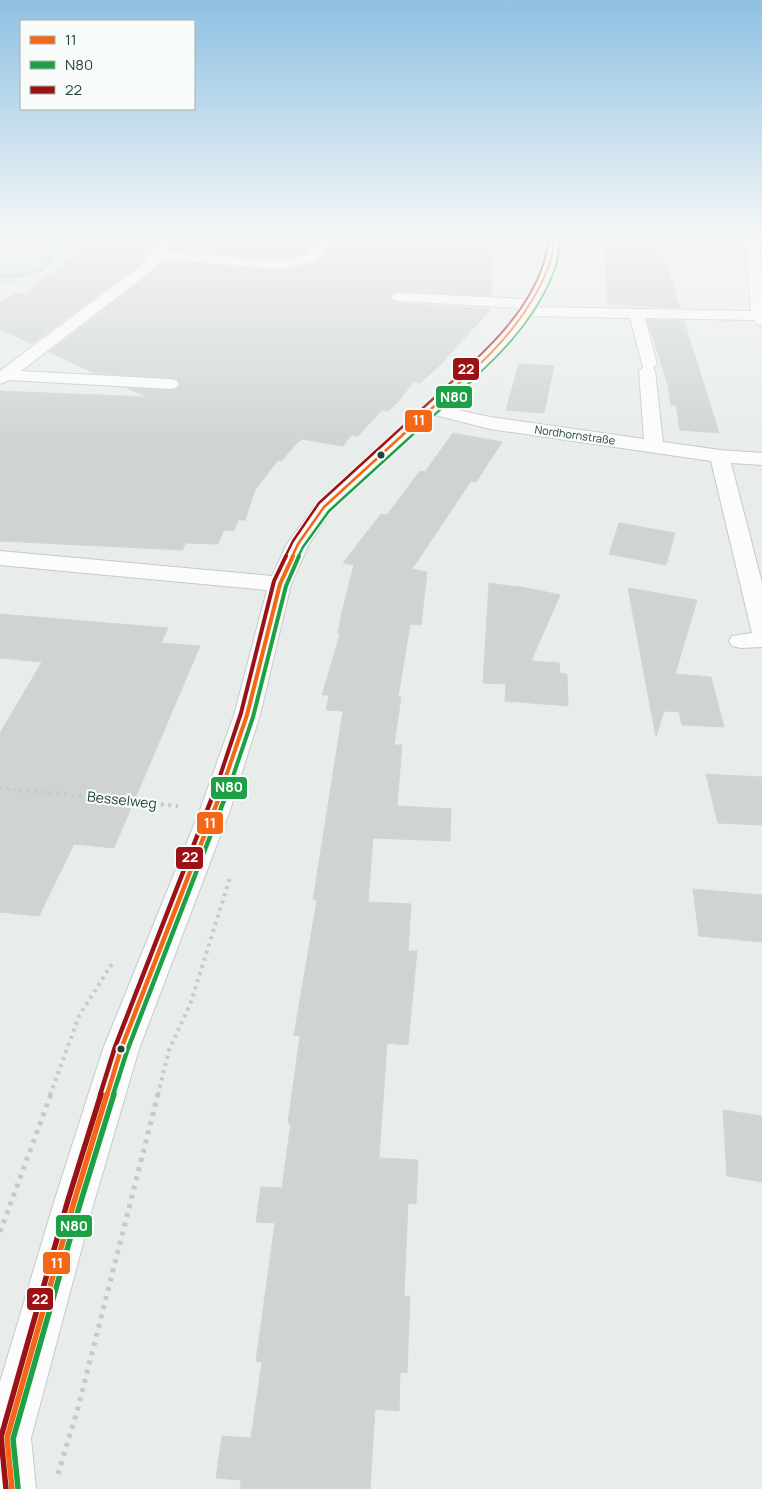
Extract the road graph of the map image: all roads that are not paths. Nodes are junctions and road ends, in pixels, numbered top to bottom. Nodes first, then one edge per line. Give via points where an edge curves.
1 (94, 307) edge
2 (528, 307) edge
3 (537, 307) edge
4 (636, 313) junction
5 (761, 317) edge
6 (2, 377) edge
7 (170, 384) dead end
8 (432, 409) junction
9 (654, 447) junction
10 (720, 456) junction
11 (762, 459) edge
12 (0, 558) edge
13 (280, 584) junction
14 (755, 637) edge
15 (4, 1444) edge
16 (12, 1489) edge

1 - 6 street
2 - 8 street via 496,350
3 - 4 street
4 - 5 street
4 - 9 street via 648,368
6 - 7 street
8 - 9 street, Nordhornstraße via 490,423
8 - 13 street via 324,507 298,544
9 - 10 street, Nordhornstraße
10 - 11 street, Nordhornstraße
10 - 14 street
12 - 13 street
13 - 15 street via 247,715 215,810 121,1049
15 - 16 street

